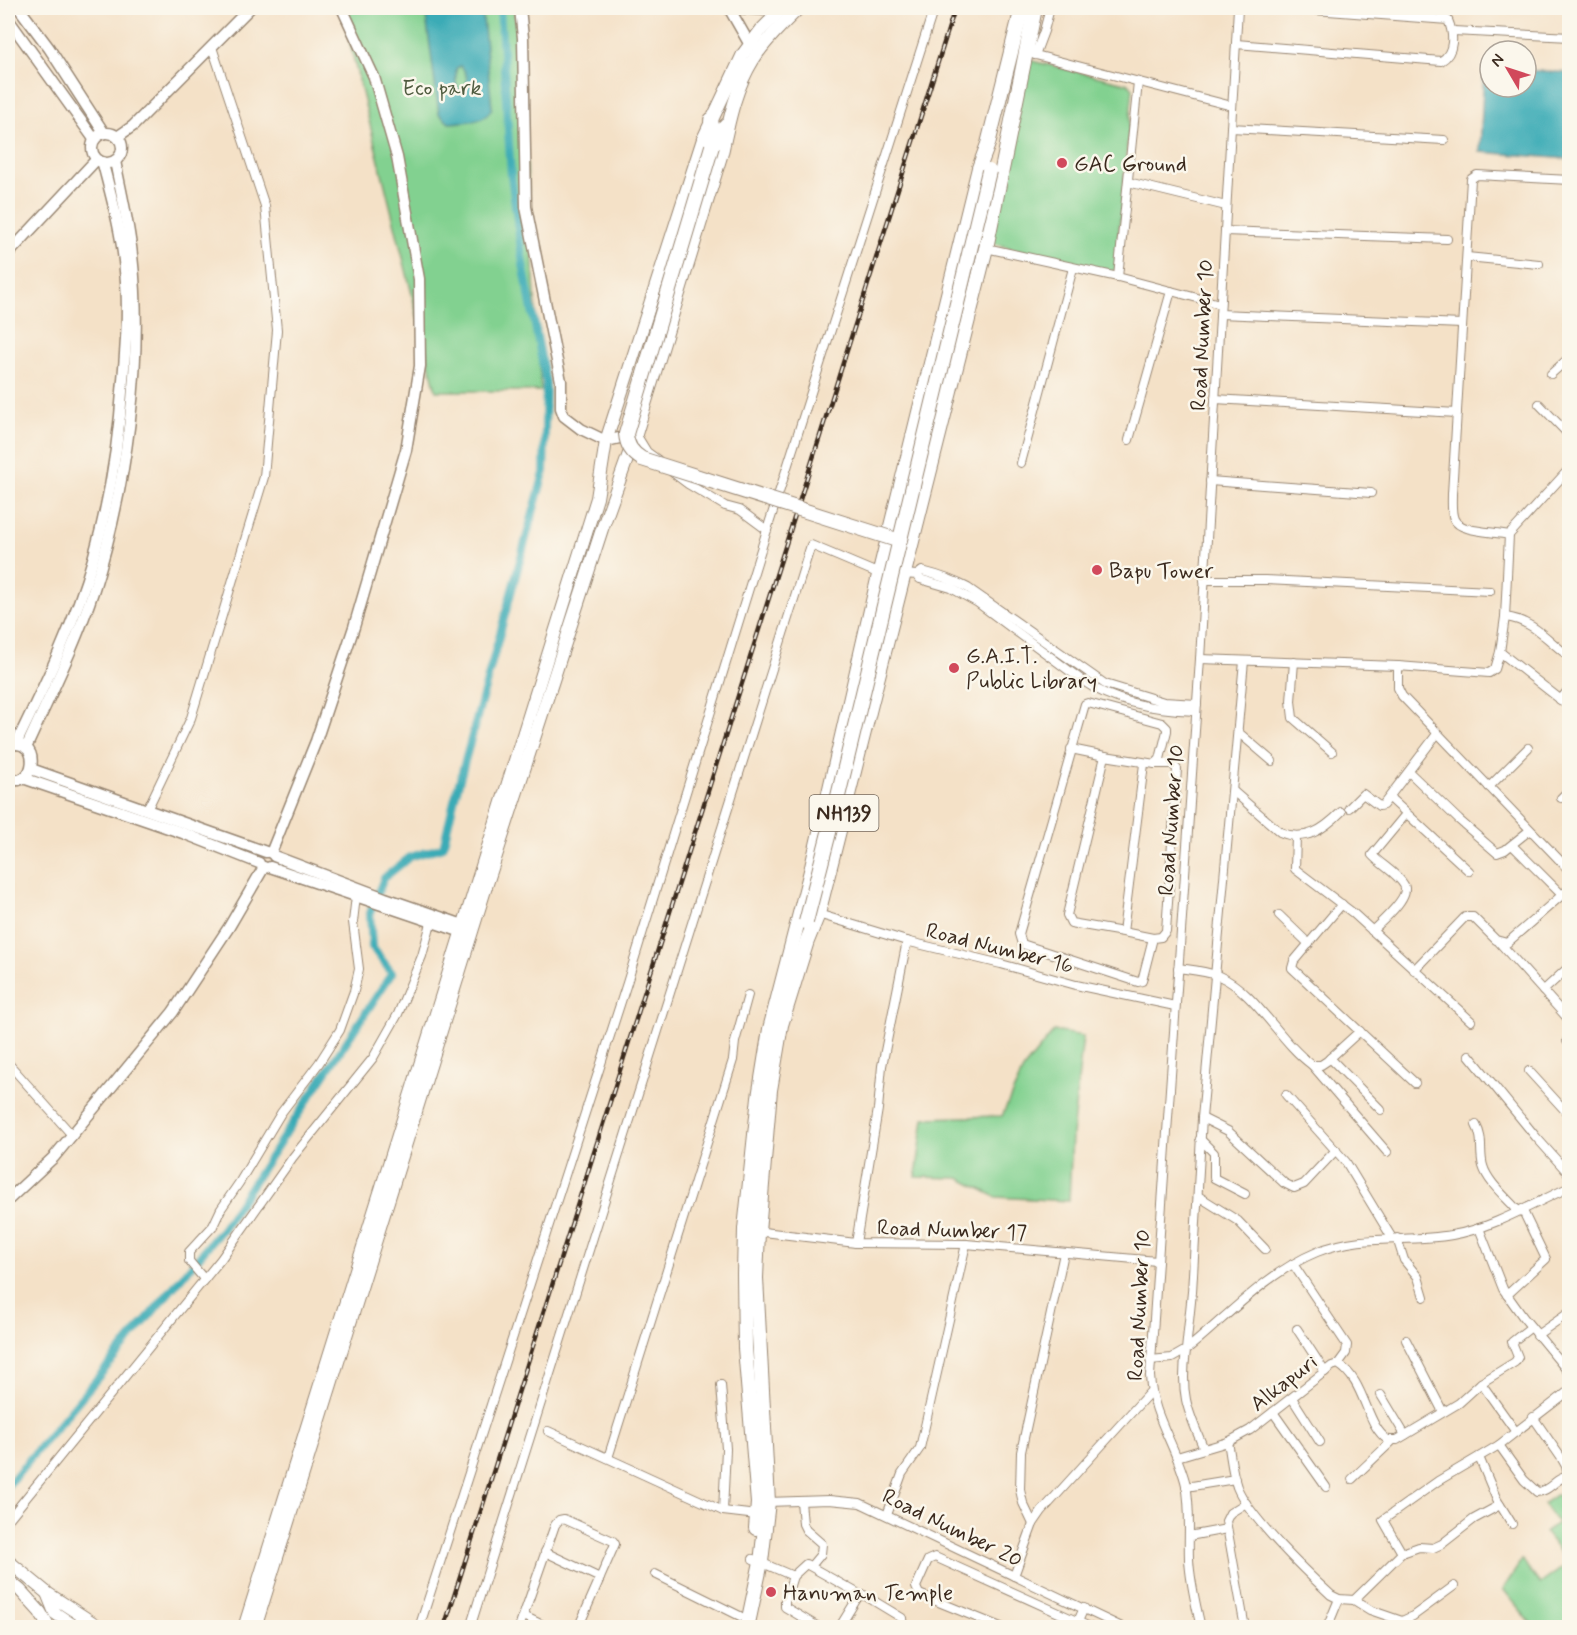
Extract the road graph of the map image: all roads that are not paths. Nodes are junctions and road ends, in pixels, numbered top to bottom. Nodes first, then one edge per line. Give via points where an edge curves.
1 (19, 8) edge
2 (250, 8) edge
3 (342, 8) edge
4 (520, 8) edge
5 (729, 8) edge
6 (738, 8) edge
7 (799, 8) edge
8 (934, 8) edge
9 (1023, 8) edge
10 (1035, 8) edge
11 (1050, 8) edge
12 (1238, 8) edge
13 (1288, 8) edge
14 (782, 9) edge
15 (8, 19) edge
16 (1453, 31) junction
17 (1569, 37) edge
18 (1236, 44) junction
19 (750, 45) junction
20 (212, 47) junction
21 (1029, 54) junction
22 (1138, 82) junction
23 (1232, 106) junction
24 (711, 120) junction
25 (728, 125) junction
26 (1231, 128) junction
27 (99, 136) junction
28 (117, 137) junction
29 (1444, 140) dead end
30 (713, 142) junction
31 (988, 144) junction
32 (1005, 147) junction
33 (115, 161) junction
34 (100, 162) junction
35 (990, 167) junction
36 (1569, 180) edge
37 (1128, 182) junction
38 (1226, 206) junction
39 (1225, 231) junction
40 (1447, 239) dead end
41 (986, 248) junction
42 (8, 254) edge
43 (1467, 257) junction
44 (1539, 264) dead end
45 (1073, 268) junction
46 (1118, 277) junction
47 (1171, 291) junction
48 (1220, 304) junction
49 (1220, 314) junction
50 (1462, 324) junction
51 (1569, 357) edge
52 (1551, 374) dead end
53 (1215, 399) junction
54 (1539, 404) dead end
55 (1456, 413) junction
56 (636, 434) junction
57 (1569, 436) edge
58 (1130, 440) dead end
59 (606, 441) junction
60 (1021, 463) dead end
61 (1569, 468) edge
62 (1210, 481) junction
63 (1371, 493) dead end
64 (897, 503) junction
65 (919, 509) junction
66 (767, 530) junction
67 (1509, 535) junction
68 (900, 541) junction
69 (902, 574) junction
70 (879, 575) junction
71 (1204, 580) junction
72 (1490, 591) dead end
73 (1505, 617) junction
74 (1500, 652) junction
75 (1569, 657) edge
76 (1200, 659) junction
77 (1244, 661) junction
78 (1294, 662) junction
79 (1398, 666) junction
80 (1569, 688) edge
81 (1560, 700) junction
82 (1163, 706) junction
83 (1569, 707) edge
84 (1196, 708) junction
85 (1162, 723) junction
86 (1238, 732) junction
87 (1437, 734) junction
88 (16, 746) edge
89 (1528, 748) dead end
90 (1071, 749) junction
91 (1332, 752) dead end
92 (1105, 756) junction
93 (1272, 761) dead end
94 (1144, 764) junction
95 (1155, 764) junction
96 (31, 769) junction
97 (1409, 772) junction
98 (23, 778) junction
99 (9, 782) edge
100 (1489, 787) junction
101 (1569, 789) edge
102 (1233, 791) junction
103 (1390, 798) junction
104 (1561, 798) dead end
105 (148, 808) junction
106 (1349, 808) dead end
107 (1341, 812) dead end
108 (1406, 814) junction
109 (1530, 830) junction
110 (1296, 836) junction
111 (1512, 845) junction
112 (267, 860) junction
113 (1469, 871) dead end
114 (1569, 871) edge
115 (1569, 888) edge
116 (360, 895) junction
117 (1562, 895) junction
118 (384, 902) junction
119 (1342, 904) junction
120 (818, 914) junction
121 (1279, 915) dead end
122 (431, 922) junction
123 (467, 930) junction
124 (1372, 931) junction
125 (1123, 932) junction
126 (802, 933) junction
127 (1153, 938) junction
128 (907, 941) junction
129 (1499, 942) junction
130 (1309, 944) junction
131 (1569, 966) edge
132 (1178, 968) junction
133 (1414, 970) junction
134 (1216, 975) junction
135 (1543, 991) junction
136 (748, 996) dead end
137 (1175, 1006) junction
138 (1471, 1021) dead end
139 (1569, 1021) edge
140 (1360, 1031) junction
141 (1469, 1055) dead end
142 (1330, 1058) junction
143 (8, 1063) edge
144 (1312, 1065) junction
145 (1528, 1071) dead end
146 (1415, 1083) dead end
147 (1286, 1095) dead end
148 (1381, 1110) dead end
149 (1569, 1116) edge
150 (1202, 1118) junction
151 (1476, 1125) dead end
152 (72, 1136) junction
153 (1200, 1139) junction
154 (1336, 1150) junction
155 (1387, 1152) dead end
156 (1569, 1174) edge
157 (1569, 1187) edge
158 (1245, 1194) dead end
159 (1197, 1196) junction
160 (8, 1200) edge
161 (1520, 1210) junction
162 (1479, 1228) junction
163 (752, 1231) junction
164 (1394, 1238) junction
165 (856, 1243) junction
166 (966, 1244) junction
167 (1265, 1249) dead end
168 (1064, 1253) junction
169 (1157, 1261) junction
170 (1293, 1264) junction
171 (204, 1279) junction
172 (1507, 1295) junction
173 (1424, 1297) dead end
174 (1569, 1312) edge
175 (1531, 1327) junction
176 (1297, 1329) dead end
177 (1537, 1335) junction
178 (1406, 1340) dead end
179 (1186, 1350) junction
180 (1569, 1359) edge
181 (1150, 1360) junction
182 (1338, 1364) junction
183 (1562, 1364) junction
184 (1325, 1372) junction
185 (1569, 1374) edge
186 (1481, 1383) junction
187 (721, 1385) dead end
188 (1150, 1392) junction
189 (1568, 1394) edge
190 (1381, 1395) dead end
191 (1292, 1398) junction
192 (1273, 1412) junction
193 (1441, 1414) junction
194 (1533, 1417) junction
195 (548, 1431) dead end
196 (1516, 1432) junction
197 (1405, 1435) junction
198 (1392, 1441) junction
199 (1228, 1442) junction
200 (1320, 1442) dead end
201 (1498, 1445) junction
202 (1204, 1449) junction
203 (1177, 1457) junction
204 (1479, 1457) junction
205 (608, 1458) junction
206 (1568, 1477) edge
207 (1235, 1479) junction
208 (1352, 1479) dead end
209 (1326, 1486) dead end
210 (1186, 1487) junction
211 (801, 1501) junction
212 (1246, 1503) junction
213 (1500, 1504) junction
214 (761, 1507) junction
215 (723, 1511) junction
216 (888, 1515) junction
217 (8, 1520) edge
218 (1033, 1524) junction
219 (1512, 1524) dead end
220 (1227, 1528) junction
221 (1189, 1536) junction
222 (545, 1552) junction
223 (1402, 1553) junction
224 (757, 1561) junction
225 (8, 1562) edge
226 (812, 1566) junction
227 (655, 1574) dead end
228 (793, 1576) junction
229 (1014, 1576) junction
230 (600, 1578) junction
231 (8, 1580) edge
232 (1454, 1586) dead end
233 (47, 1593) junction
234 (861, 1596) junction
235 (1339, 1599) junction
236 (1354, 1600) junction
237 (1084, 1608) junction
238 (40, 1612) junction
239 (58, 1615) junction
240 (524, 1616) junction
241 (741, 1624) edge
242 (1077, 1624) edge
243 (49, 1628) edge
244 (76, 1628) edge
245 (100, 1628) edge
246 (244, 1628) edge
247 (255, 1628) edge
248 (419, 1628) edge
249 (470, 1628) edge
250 (519, 1628) edge
251 (549, 1628) edge
252 (578, 1628) edge
253 (820, 1628) edge
254 (839, 1628) edge
255 (903, 1628) edge
256 (1003, 1628) edge
257 (1092, 1628) edge
258 (1124, 1628) edge
259 (1201, 1628) edge
260 (1245, 1628) edge
261 (1327, 1628) edge

1 - 27 street via 49,48
2 - 20 street
3 - 112 street via 374,77 397,157 419,279 420,366 406,450 354,627 316,741
4 - 59 street via 526,207 561,381 561,408 564,416 576,425
5 - 19 street
6 - 14 street
7 - 25 main road via 753,59 738,88
8 - 66 street
9 - 31 highway, NH139
10 - 21 highway, NH139
11 - 21 street via 1044,31
12 - 18 street, Road Number 10
13 - 16 street via 1448,20
14 - 19 main road
15 - 27 street
16 - 17 street
16 - 18 street via 1450,51 1441,61
18 - 23 street, Road Number 10
19 - 24 main road
20 - 28 street via 133,126
20 - 105 street via 265,206 276,342 264,477 191,718
21 - 22 street
21 - 32 highway, NH139
22 - 23 street
22 - 37 street
23 - 26 street, Road Number 10
24 - 30 highway
24 - 59 main road
25 - 30 highway
25 - 56 main road
26 - 29 street
26 - 38 street, Road Number 10
27 - 28 street
27 - 34 street via 92,152
28 - 33 street via 122,149
30 - 68 highway, bridge via 626,434 628,446 634,454 653,462
31 - 35 highway
31 - 64 highway, NH139
32 - 35 highway
32 - 41 highway, NH139
33 - 34 street
33 - 88 street via 131,246 134,286 134,353 116,509 94,589 71,650
34 - 42 street
34 - 88 street via 120,230 125,272 124,369 114,466 83,589
35 - 68 highway, bridge
36 - 43 street via 1477,175 1472,179
37 - 38 street
37 - 46 street
38 - 39 street, Road Number 10
39 - 40 street
39 - 48 street, Road Number 10
41 - 45 street
41 - 65 highway, NH139
43 - 44 street
43 - 50 street
45 - 46 street
45 - 60 street
46 - 47 street
47 - 48 street
47 - 58 street
48 - 49 street, Road Number 10
49 - 50 street
49 - 53 street, Road Number 10
50 - 55 street
51 - 52 street
53 - 55 street
53 - 62 street, Road Number 10
54 - 57 street
55 - 67 street via 1454,519 1459,526 1469,529
56 - 59 street
56 - 66 street via 647,452 688,484 725,506 740,510
56 - 123 main road
59 - 123 main road via 597,498
61 - 67 street
62 - 63 street
62 - 71 street, Road Number 10
64 - 65 highway
64 - 70 highway, NH139
65 - 69 highway, NH139
66 - 248 street via 627,983
67 - 73 street
68 - 126 highway, bridge
69 - 70 street
69 - 82 street via 922,571 955,581 1093,678
69 - 120 highway, NH139
70 - 126 highway, NH139
70 - 249 street via 811,545
71 - 72 street
71 - 76 street, Road Number 10
73 - 74 street
73 - 75 street via 1517,618 1537,629
74 - 79 street via 1497,666 1488,673
74 - 81 street
76 - 77 street
76 - 84 street, Road Number 10
77 - 78 street
77 - 86 street
78 - 79 street
78 - 91 street via 1293,718
79 - 87 street via 1402,696
80 - 81 street
81 - 83 street
82 - 84 street
82 - 85 street
84 - 132 street, Road Number 10
85 - 90 street via 1088,703 1083,707
85 - 95 street via 1167,731
86 - 93 street
86 - 102 street
87 - 97 street
87 - 100 street
88 - 96 street via 32,757
89 - 100 street
90 - 92 street
90 - 127 street via 1023,922 1022,944 1138,982 1144,978
92 - 94 street
92 - 125 street via 1067,915 1071,923
94 - 95 street
94 - 125 street
95 - 127 street via 1177,769 1166,932
96 - 98 street
96 - 105 street
97 - 103 street
97 - 111 street via 1494,851 1499,853
98 - 99 street
98 - 112 street
100 - 109 street
101 - 104 street
102 - 110 street via 1280,832
102 - 134 street
103 - 106 street via 1381,807 1363,794
103 - 108 street
105 - 112 street
107 - 110 street via 1314,833
108 - 113 street
108 - 124 street via 1372,855 1400,880 1406,892
109 - 111 street
109 - 114 street
110 - 119 street via 1295,869
111 - 117 street
112 - 116 street
112 - 152 street via 173,1012
115 - 117 street
116 - 118 street
116 - 171 street via 353,922 359,969 340,1030 281,1113 213,1226 190,1250 192,1265
117 - 129 street via 1511,941
118 - 122 street
118 - 123 street
119 - 124 street
119 - 130 street
120 - 126 highway, NH139
120 - 128 street, Road Number 16
121 - 130 street
122 - 123 street
122 - 171 street via 422,956 398,1014 374,1058 299,1149
123 - 246 main road
123 - 247 main road
124 - 133 street
125 - 127 street
126 - 163 highway, NH139 via 770,1029 759,1097
128 - 137 street, Road Number 16
128 - 165 street via 882,1066
129 - 133 street via 1473,917 1465,917
129 - 135 street
130 - 140 street via 1294,961 1293,968
131 - 135 street
132 - 134 street
132 - 137 street, Road Number 10
133 - 138 street
134 - 144 street via 1238,988
134 - 150 street
135 - 139 street
136 - 205 street via 733,1060
137 - 169 street, Road Number 10
140 - 142 street
140 - 146 street
141 - 156 street
142 - 144 street via 1321,1065
142 - 148 street
143 - 152 street
144 - 155 street
145 - 149 street
147 - 154 street
150 - 153 street
150 - 154 street via 1228,1131 1294,1188 1304,1184
151 - 161 street via 1486,1174
152 - 160 street
153 - 158 street via 1214,1152 1214,1178
153 - 159 street
154 - 164 street
157 - 161 street
159 - 167 street via 1238,1221
159 - 179 street
161 - 162 street
161 - 172 street via 1546,1259
162 - 164 street via 1449,1236
162 - 172 street
163 - 165 street, Road Number 17
163 - 214 highway, NH139 via 744,1274 745,1348
164 - 170 street via 1336,1246
164 - 173 street via 1404,1260 1418,1277
165 - 166 street, Road Number 17
166 - 168 street, Road Number 17
166 - 216 street via 920,1448 902,1474
168 - 169 street, Road Number 17
168 - 218 street via 1021,1452 1020,1490
169 - 181 street, Road Number 10
170 - 179 street
170 - 182 street via 1347,1345
171 - 217 street
172 - 175 street
174 - 177 street
175 - 177 street
175 - 186 street via 1512,1342 1518,1357 1515,1362
176 - 184 street
177 - 183 street
178 - 193 street
179 - 181 street via 1172,1358
179 - 202 street via 1184,1391 1188,1412
180 - 183 street
181 - 188 street, Road Number 10
182 - 184 street, Alkapuri
182 - 198 street, Alkapuri via 1359,1388 1380,1433
183 - 185 street
184 - 191 street, Alkapuri
186 - 193 street
186 - 196 street
187 - 215 street via 726,1449
188 - 203 street, Road Number 10
188 - 218 street
189 - 194 street
190 - 197 street
191 - 192 street, Alkapuri
191 - 200 street
192 - 199 street, Alkapuri
192 - 209 street
193 - 197 street
194 - 196 street
194 - 206 street via 1562,1459
195 - 205 street, Road Number 20
196 - 201 street
197 - 198 street
198 - 208 street
199 - 202 street, Alkapuri
199 - 207 street
201 - 204 street
201 - 206 street via 1537,1492
202 - 203 street, Alkapuri
203 - 210 street, Road Number 10
204 - 213 street
204 - 223 street via 1383,1520
205 - 215 street, Road Number 20
207 - 210 street
207 - 212 street
210 - 221 street, Road Number 10
211 - 214 street, Road Number 20
211 - 216 street, Road Number 20 via 845,1500
211 - 226 street via 803,1524 822,1544 821,1554
212 - 220 street via 1230,1513
212 - 235 street via 1313,1577
213 - 219 street
213 - 223 street via 1442,1544
214 - 215 street, Road Number 20
214 - 224 highway, NH139
216 - 229 street, Road Number 20
218 - 229 street
220 - 221 street
220 - 260 street
221 - 259 street, Road Number 10 via 1190,1571
222 - 230 street
222 - 230 street via 555,1525 564,1519 613,1541 614,1549
222 - 240 street
223 - 236 street
224 - 228 street
224 - 241 highway, NH139
225 - 233 main road
226 - 228 street via 802,1566
226 - 234 street
227 - 241 street
228 - 253 street via 785,1607
229 - 237 street, Road Number 20
230 - 252 street
231 - 238 main road
232 - 236 street via 1402,1621
233 - 239 main road
233 - 245 main road
234 - 254 street
234 - 255 street via 902,1618
235 - 236 street
235 - 261 street
237 - 242 street
237 - 258 street, Road Number 20
238 - 239 main road
238 - 243 main road
239 - 244 main road
240 - 250 street
240 - 251 street
242 - 256 street via 935,1557 928,1560 916,1587 919,1594
242 - 257 street

